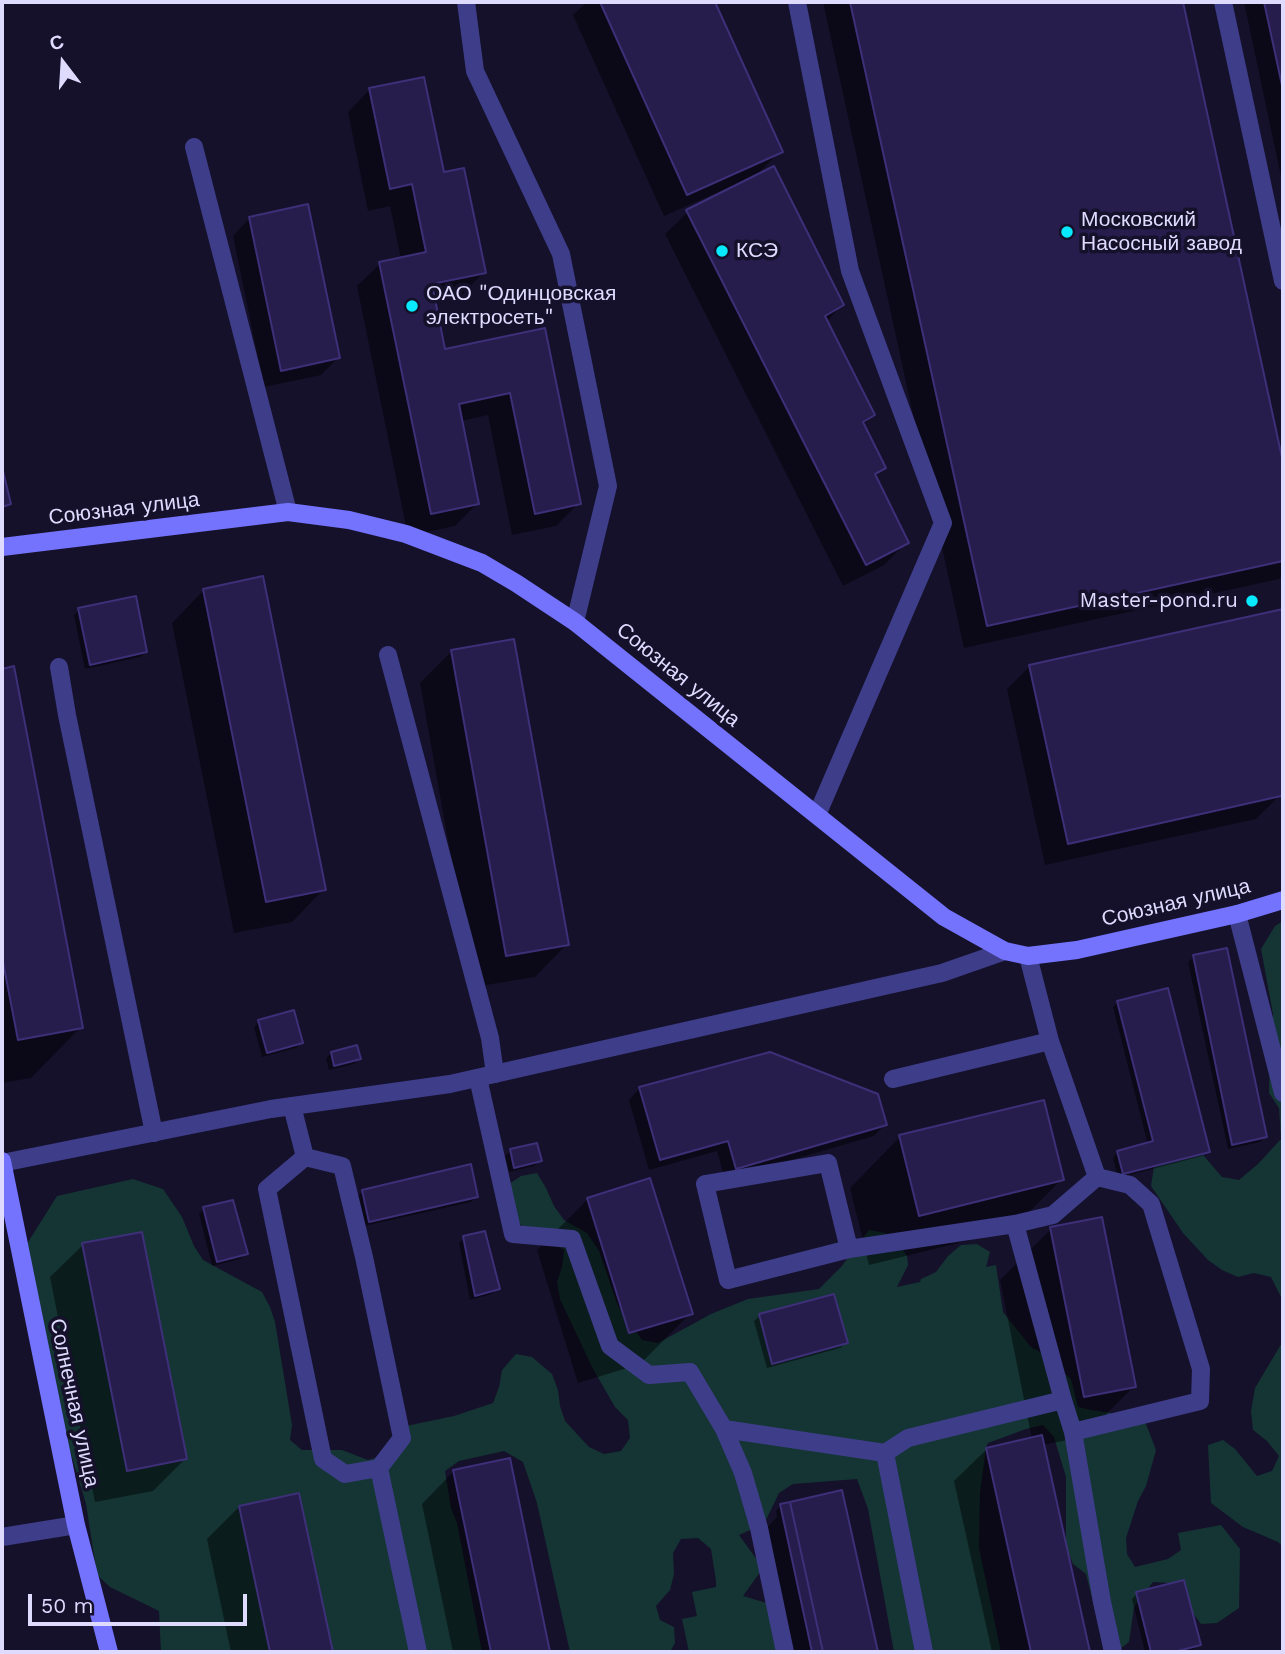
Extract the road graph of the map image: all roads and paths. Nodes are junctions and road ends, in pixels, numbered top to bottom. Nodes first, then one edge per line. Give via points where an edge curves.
1 (466, 2) edge
2 (797, 2) edge
3 (1223, 2) edge
4 (194, 148) dead end
5 (1283, 281) edge
6 (288, 512) junction
7 (2, 547) edge
8 (575, 622) junction
9 (388, 655) dead end
10 (60, 667) dead end
11 (817, 815) junction
12 (1283, 900) edge
13 (1237, 914) junction
14 (1005, 951) junction
15 (1028, 956) junction
16 (1050, 1041) junction
17 (486, 1076) junction
18 (893, 1079) dead end
19 (1283, 1093) edge
20 (292, 1105) junction
21 (154, 1133) junction
22 (305, 1157) junction
23 (2, 1162) edge
24 (1097, 1178) junction
25 (1015, 1224) junction
26 (849, 1249) junction
27 (1063, 1400) junction
28 (724, 1430) junction
29 (1073, 1432) junction
30 (885, 1453) junction
31 (379, 1468) junction
32 (76, 1525) junction
33 (2, 1537) edge
34 (109, 1652) edge
35 (418, 1652) edge
36 (785, 1652) edge
37 (923, 1652) edge
38 (1113, 1652) edge

1 - 8 street via 475,71 561,254 608,486
2 - 11 street via 850,271 943,523
3 - 5 street
4 - 6 street
6 - 7 street, Союзная улица
6 - 8 street, Союзная улица via 406,534 482,564
8 - 11 street, Союзная улица
9 - 17 street via 490,1038
10 - 21 street
11 - 14 street, Союзная улица via 944,917
12 - 13 street, Союзная улица
13 - 15 street, Союзная улица via 1077,950
13 - 19 street
14 - 15 street, Союзная улица
14 - 17 street via 943,973
15 - 16 street
16 - 18 street
16 - 24 street
17 - 20 street
17 - 28 street via 513,1234 572,1239 610,1346 649,1376 690,1373
20 - 21 street
20 - 22 street
21 - 23 street
22 - 31 street via 342,1166 365,1257 402,1438
22 - 31 street via 267,1189 323,1459 345,1474
23 - 32 street, Солнечная улица
24 - 25 street via 1053,1215
24 - 29 street via 1129,1185 1151,1204 1201,1369 1200,1401
25 - 26 street
25 - 27 street
26 - 26 street via 828,1163 705,1184 728,1280
27 - 29 street
27 - 30 street via 908,1438
28 - 30 street
28 - 36 street via 759,1528
29 - 38 street
30 - 37 street
31 - 35 street
32 - 33 street
32 - 34 street, Солнечная улица

